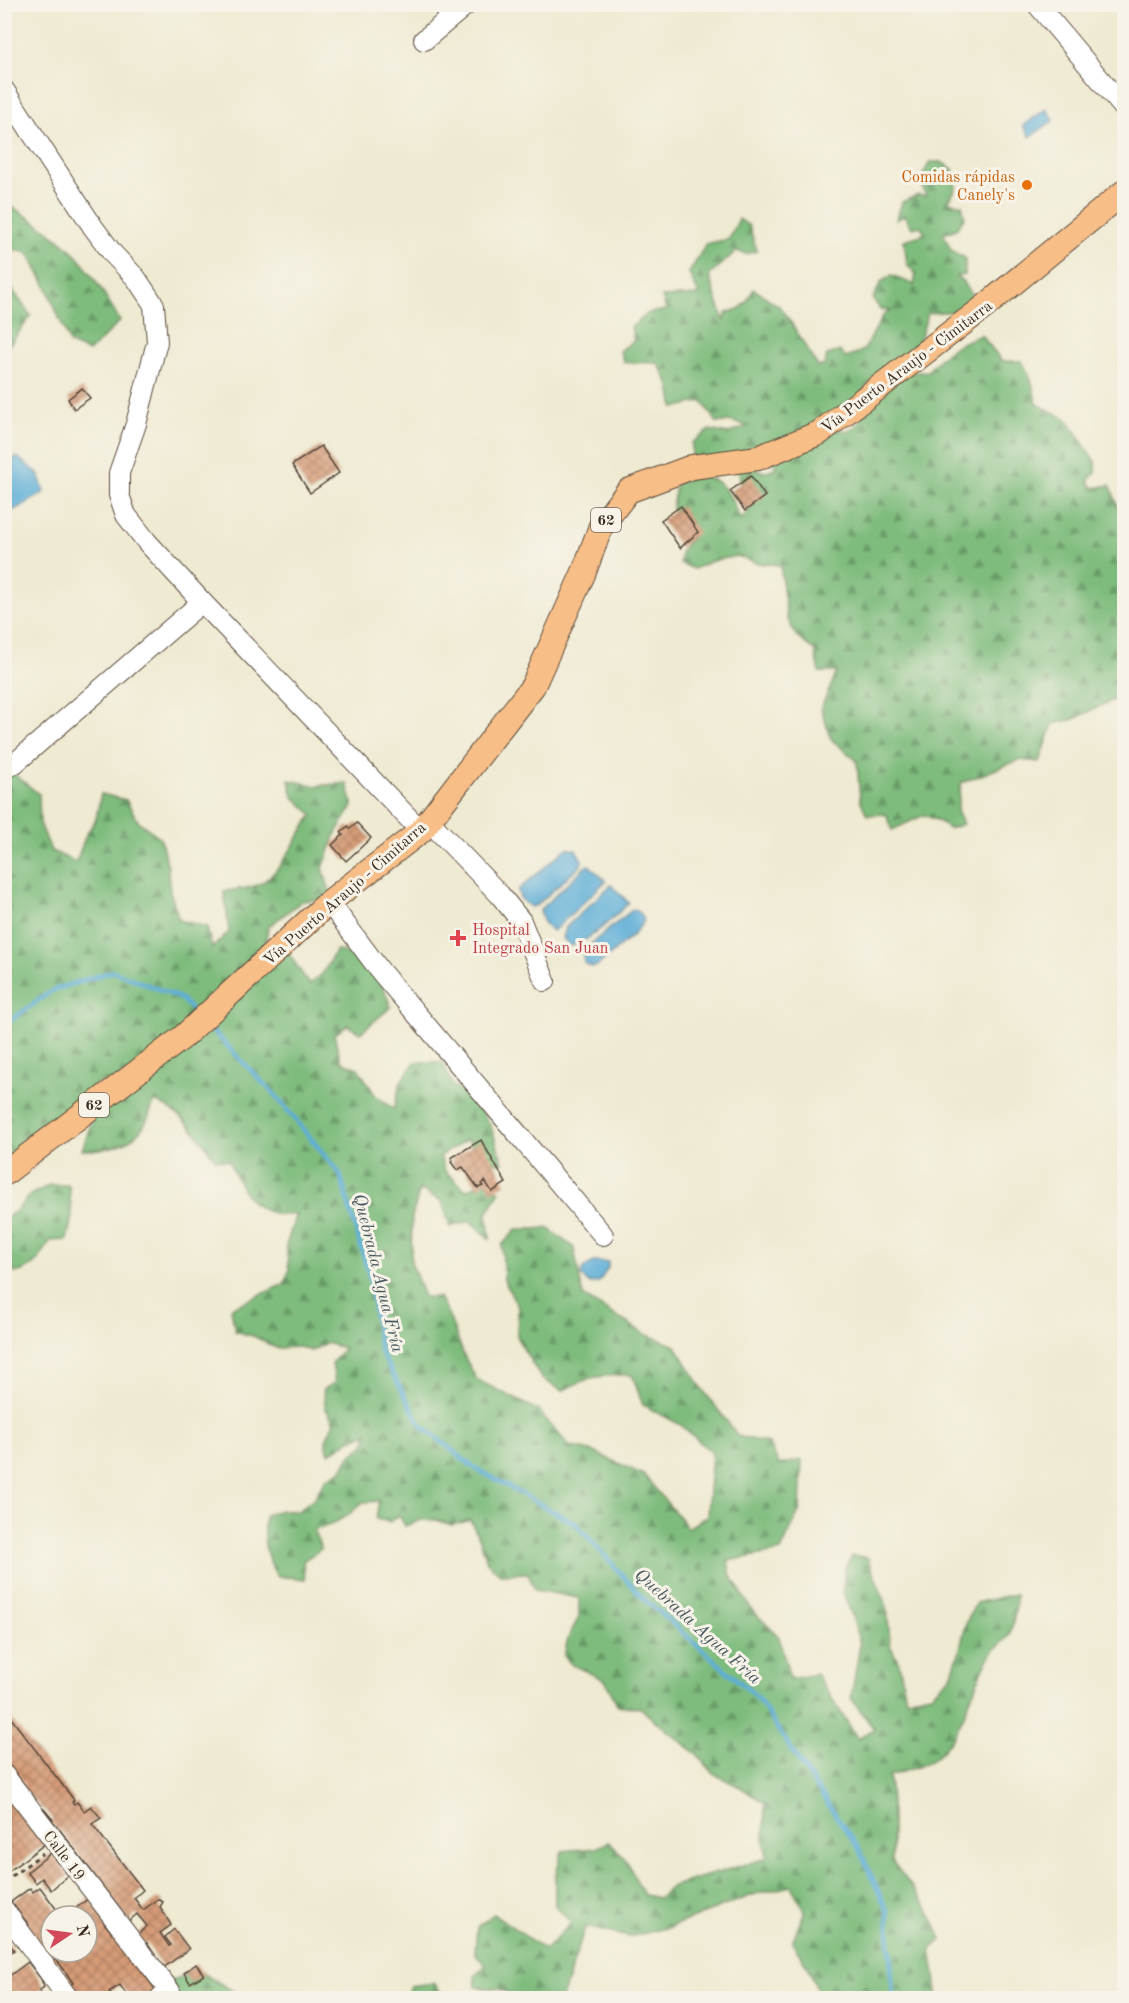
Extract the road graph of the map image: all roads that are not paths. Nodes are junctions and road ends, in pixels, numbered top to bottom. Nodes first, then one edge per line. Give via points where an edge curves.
1 (1037, 4) edge
2 (453, 9) edge
3 (424, 40) dead end
4 (4, 90) edge
5 (1125, 108) edge
6 (1125, 192) edge
7 (201, 602) junction
8 (4, 769) edge
9 (425, 826) junction
10 (329, 902) junction
11 (545, 981) dead end
12 (4, 1174) edge
13 (603, 1235) dead end
14 (4, 1775) edge
15 (4, 1910) edge
16 (165, 1995) edge
17 (68, 1998) edge

1 - 5 street
2 - 3 street
4 - 7 street via 93,227 154,305 157,342 119,473 119,495 126,515
6 - 9 main road, Vía Puerto Araujo - Cimitarra / 62 via 983,308 819,433 758,458 692,467 628,491 601,526 533,686
7 - 8 street
7 - 9 street
9 - 10 main road, Vía Puerto Araujo - Cimitarra / 62
9 - 11 street via 500,895 521,921
10 - 12 main road, Vía Puerto Araujo - Cimitarra / 62 via 183,1037
10 - 13 street via 381,972
14 - 16 street, Calle 19
15 - 17 street

